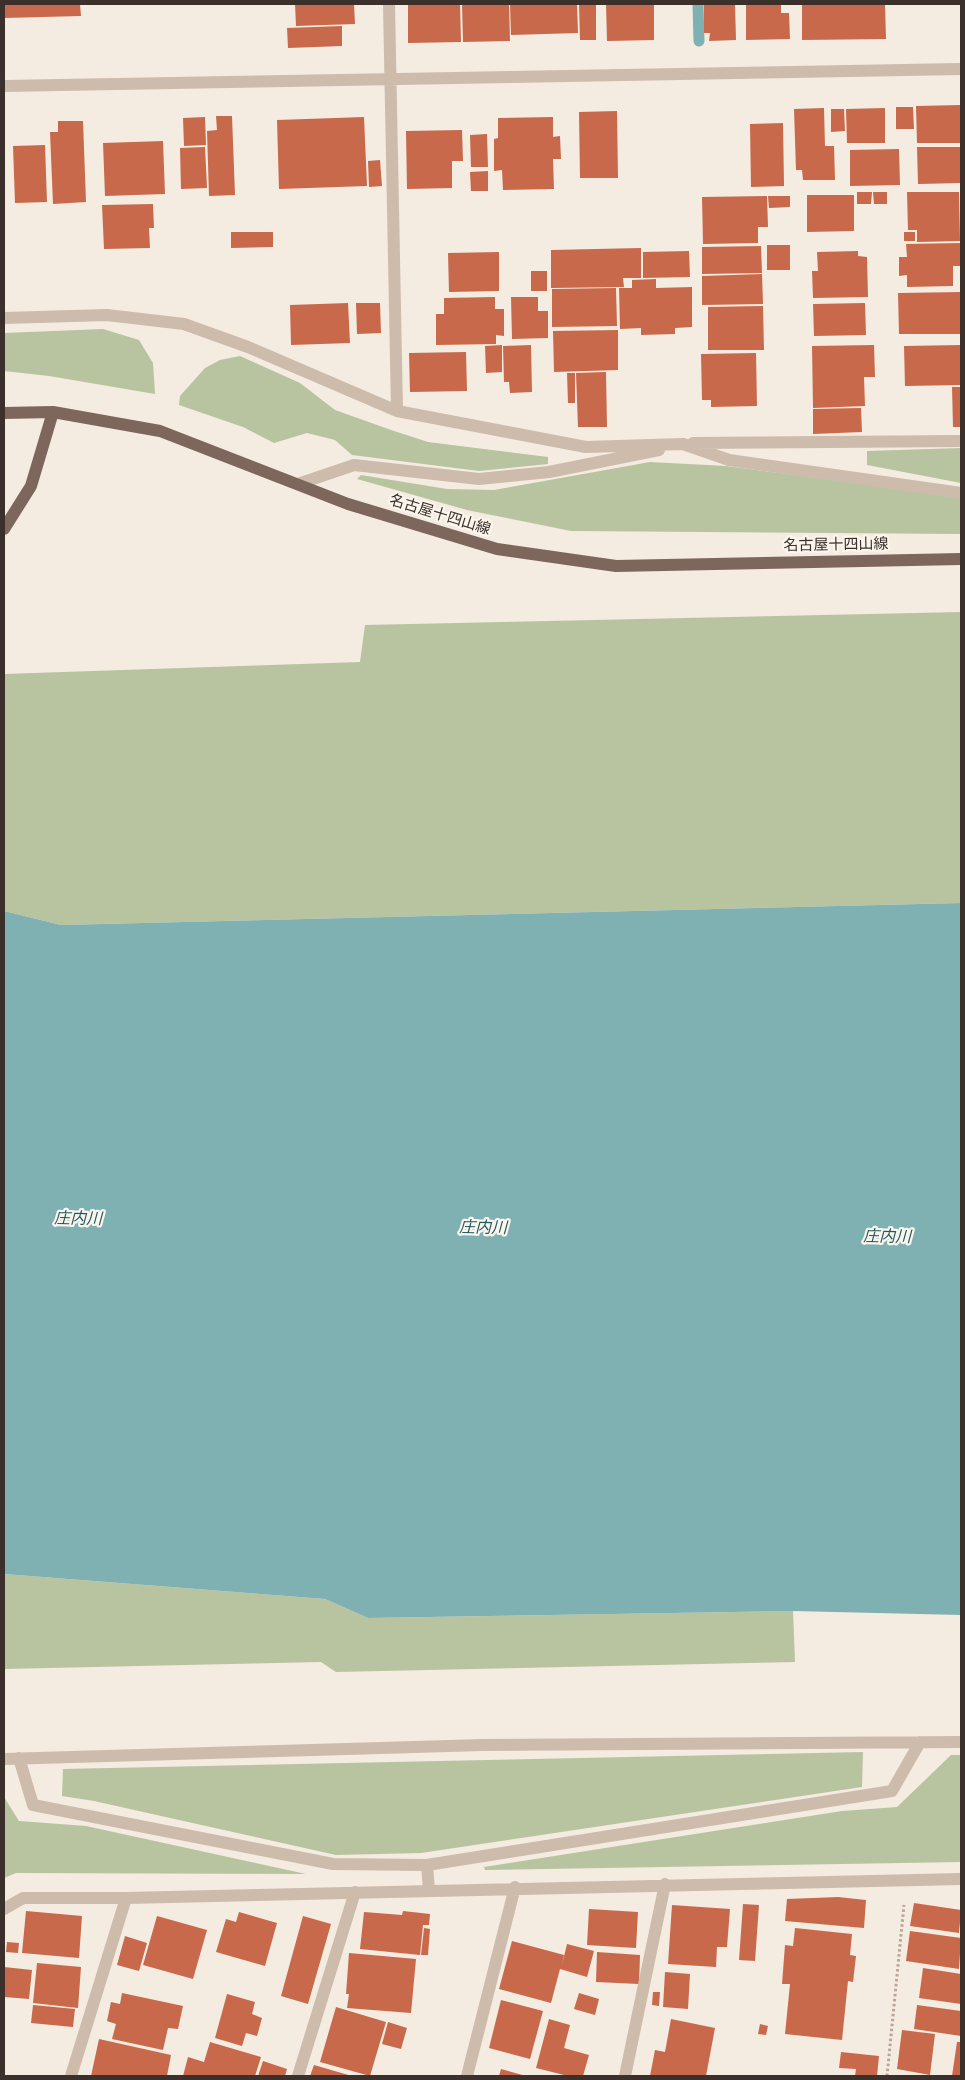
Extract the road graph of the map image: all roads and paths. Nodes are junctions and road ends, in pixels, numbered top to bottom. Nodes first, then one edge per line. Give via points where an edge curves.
1 (389, 4) edge
2 (961, 69) edge
3 (390, 79) junction
4 (4, 86) edge
5 (4, 318) edge
6 (397, 411) junction
7 (54, 412) junction
8 (4, 413) edge
9 (961, 441) edge
10 (683, 444) junction
11 (298, 484) junction
12 (961, 493) edge
13 (4, 529) edge
14 (961, 559) edge
15 (920, 1742) junction
16 (961, 1742) edge
17 (19, 1758) junction
18 (4, 1759) edge
19 (427, 1865) junction
20 (961, 1879) edge
21 (906, 1880) junction
22 (665, 1884) junction
23 (515, 1888) junction
24 (429, 1890) junction
25 (355, 1892) junction
26 (126, 1898) junction
27 (4, 1909) edge
28 (71, 2076) edge
29 (298, 2076) edge
30 (468, 2076) edge
31 (626, 2076) edge
32 (887, 2076) edge

1 - 3 street
2 - 3 street
3 - 4 street
3 - 6 street
5 - 6 street via 107,314 184,324 248,347
6 - 10 street via 586,447
7 - 8 main road, 名古屋十四山線
7 - 11 main road, 名古屋十四山線 via 160,431
7 - 13 main road via 31,486
9 - 10 street
10 - 11 street via 549,472 479,479 354,465
10 - 12 street via 729,460
11 - 14 main road, 名古屋十四山線 via 348,504 496,549 616,566
15 - 16 street
15 - 17 street via 483,1745
15 - 19 street via 892,1791
17 - 18 street
17 - 19 street via 33,1805 333,1864
19 - 24 street
20 - 21 street
21 - 22 street
21 - 32 path
22 - 23 street
22 - 31 street
23 - 24 street
23 - 30 street
24 - 25 street
25 - 26 street
25 - 29 street
26 - 27 street via 23,1898
26 - 28 street

